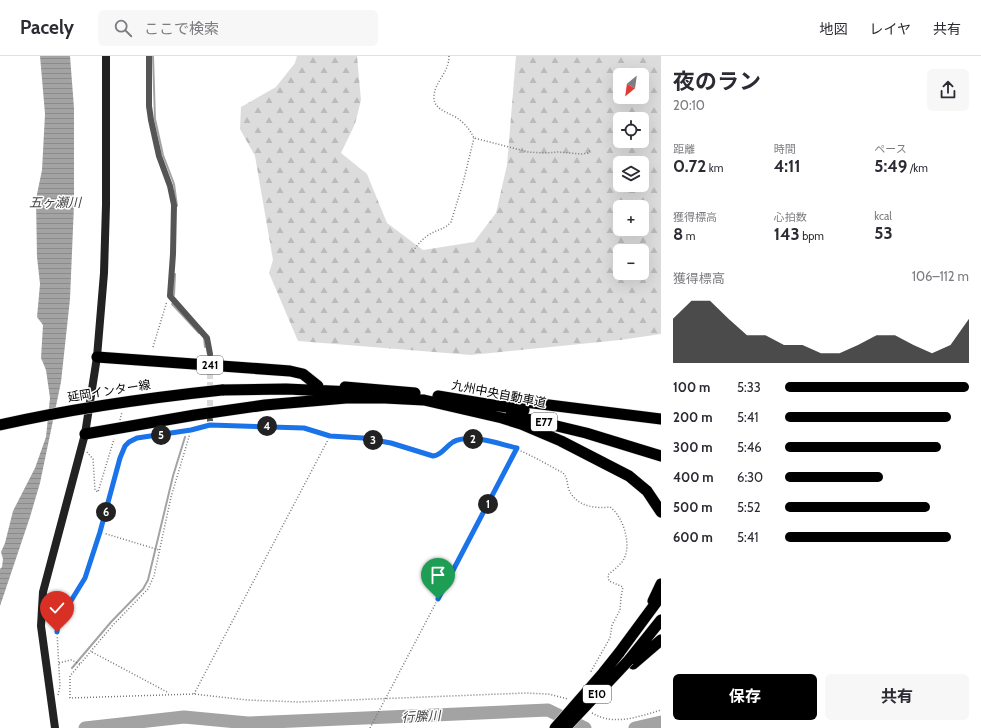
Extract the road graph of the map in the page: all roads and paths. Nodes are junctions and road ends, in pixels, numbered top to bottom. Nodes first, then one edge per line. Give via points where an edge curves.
1 (106, 56) edge
2 (149, 56) edge
3 (449, 56) edge
4 (474, 138) junction
5 (591, 149) dead end
6 (413, 250) dead end
7 (170, 296) junction
8 (153, 347) dead end
9 (210, 354) tunnel mouth
10 (97, 357) junction
11 (318, 386) junction
12 (222, 390) junction
13 (424, 397) junction
14 (120, 409) dead end
15 (661, 419) edge
16 (0, 425) edge
17 (118, 425) dead end
18 (191, 430) junction
19 (85, 434) junction
20 (330, 436) junction
21 (114, 440) dead end
22 (82, 447) junction
23 (517, 448) junction
24 (661, 449) edge
25 (661, 457) edge
26 (661, 512) edge
27 (100, 532) junction
28 (160, 550) junction
29 (661, 584) edge
30 (661, 596) edge
31 (661, 620) edge
32 (661, 624) edge
33 (630, 637) junction
34 (661, 640) edge
35 (92, 652) junction
36 (631, 662) junction
37 (59, 663) junction
38 (80, 664) junction
39 (589, 675) dead end
40 (170, 694) junction
41 (194, 694) junction
42 (51, 698) junction
43 (386, 699) junction
44 (571, 700) dead end
45 (661, 710) edge
46 (588, 711) dead end
47 (54, 728) edge
48 (370, 728) edge
49 (555, 728) edge
50 (564, 728) edge
51 (570, 728) edge

1 - 10 street via 104,273
2 - 7 street via 151,120 174,204
3 - 4 path via 446,72 435,90 436,106 462,121
4 - 5 path via 528,152 582,154 588,153
4 - 6 path via 451,222 447,227 432,233
7 - 8 path
7 - 9 street via 207,338
10 - 11 highway, 241 via 290,370 303,374
10 - 19 street
11 - 12 highway, 延岡インター線 / 241
11 - 13 highway, 延岡インター線 / 241 via 386,389
12 - 13 highway, 延岡インター線 / 241 via 318,390
12 - 16 highway, 延岡インター線 / 241, bridge via 103,404
13 - 15 highway via 498,399
13 - 19 highway via 346,398 265,406
13 - 24 highway, 九州中央自動車道 / E77 via 479,402 532,412
13 - 25 highway, 九州中央自動車道 / E77 via 531,419
13 - 26 highway via 521,424 561,441 629,476 647,491
14 - 17 path via 122,411
18 - 20 path via 210,422 304,428
18 - 27 path via 137,438 125,446
18 - 28 path via 171,497
19 - 22 street
20 - 23 path via 391,443 433,456 438,455 453,442 465,439 485,440
20 - 41 path
21 - 22 path via 98,492 95,490 94,459
22 - 42 street via 43,592 41,626
23 - 39 path via 563,473 571,493 580,502 598,508 610,507 617,512 626,533 626,552 623,561 608,575 609,581 624,587 620,610 612,625 610,638
23 - 43 path
27 - 28 path
27 - 37 path via 85,578 58,622
28 - 35 path via 148,589 113,625
29 - 33 highway
30 - 33 highway
31 - 36 highway, E10
32 - 36 highway, E10
33 - 49 highway, bridge via 603,673
34 - 36 highway
35 - 38 path
35 - 40 path
36 - 50 highway, E10, bridge
36 - 51 highway
37 - 38 path via 70,660
37 - 42 path via 59,695
38 - 40 path via 70,676 70,698
40 - 41 path
41 - 43 path via 299,702
42 - 47 street
43 - 44 path via 526,693 548,694
43 - 48 path
45 - 46 path via 632,720 613,720

